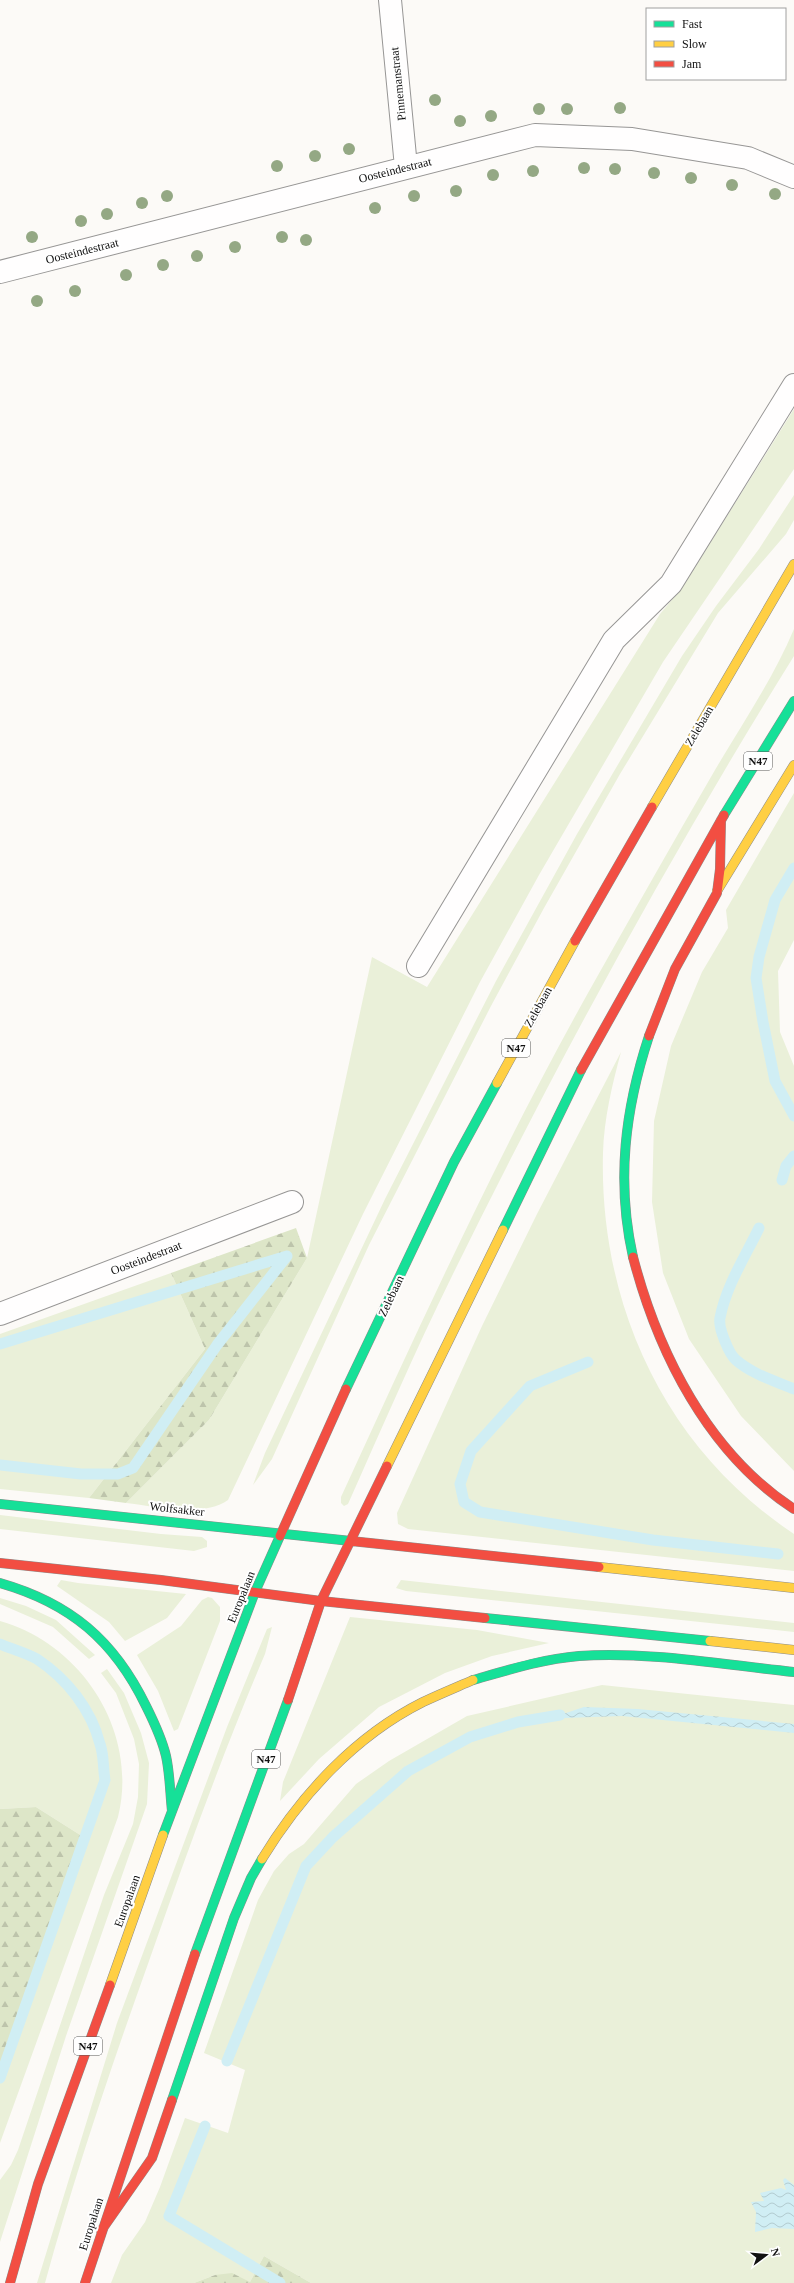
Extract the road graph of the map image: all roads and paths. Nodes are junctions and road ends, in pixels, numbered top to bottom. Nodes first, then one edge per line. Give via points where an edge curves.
1 (390, 0) edge
2 (406, 167) junction
3 (794, 177) edge
4 (0, 272) edge
5 (794, 385) edge
6 (794, 564) edge
7 (794, 701) edge
8 (794, 764) edge
9 (721, 820) junction
10 (717, 891) junction
11 (418, 966) dead end
12 (292, 1202) dead end
13 (0, 1314) edge
14 (0, 1504) edge
15 (794, 1510) edge
16 (282, 1532) junction
17 (351, 1541) junction
18 (0, 1563) edge
19 (0, 1583) edge
20 (794, 1588) edge
21 (255, 1592) junction
22 (321, 1601) junction
23 (794, 1650) edge
24 (794, 1672) edge
25 (172, 1811) junction
26 (101, 2231) junction
27 (10, 2283) edge
28 (85, 2283) edge

1 - 2 street, Pinnemanstraat
2 - 3 street, Oosteindestraat via 535,135 632,139 748,158
2 - 4 street, Oosteindestraat
5 - 11 street via 671,584 614,640
6 - 16 main road, Zelebaan / N47 via 599,897 458,1156 336,1411
7 - 9 main road, N47
8 - 10 main road
9 - 10 main road
9 - 17 main road, N47 via 590,1051
10 - 15 main road via 681,956 654,1022 640,1066 628,1119 624,1164 626,1222 635,1268 652,1319 670,1360 699,1411 726,1448 765,1490
12 - 13 street, Oosteindestraat
14 - 16 main road, Wolfsakker
16 - 17 main road, Wolfsakker
16 - 21 main road, Europalaan / N47
17 - 20 main road, Wolfsakker
17 - 22 main road, Europalaan / N47
18 - 21 main road
19 - 25 main road via 22,1588 59,1604 104,1640 116,1655 134,1680 158,1731 167,1758
21 - 22 main road
21 - 25 main road, Europalaan / N47
22 - 23 main road
22 - 26 main road, Europalaan / N47 via 301,1666 208,1916
24 - 26 main road via 630,1655 579,1656 529,1664 473,1680 422,1703 378,1731 335,1765 297,1808 251,1878 234,1918 152,2158
25 - 27 main road, Europalaan / N47 via 38,2184
26 - 28 main road, Europalaan / N47

